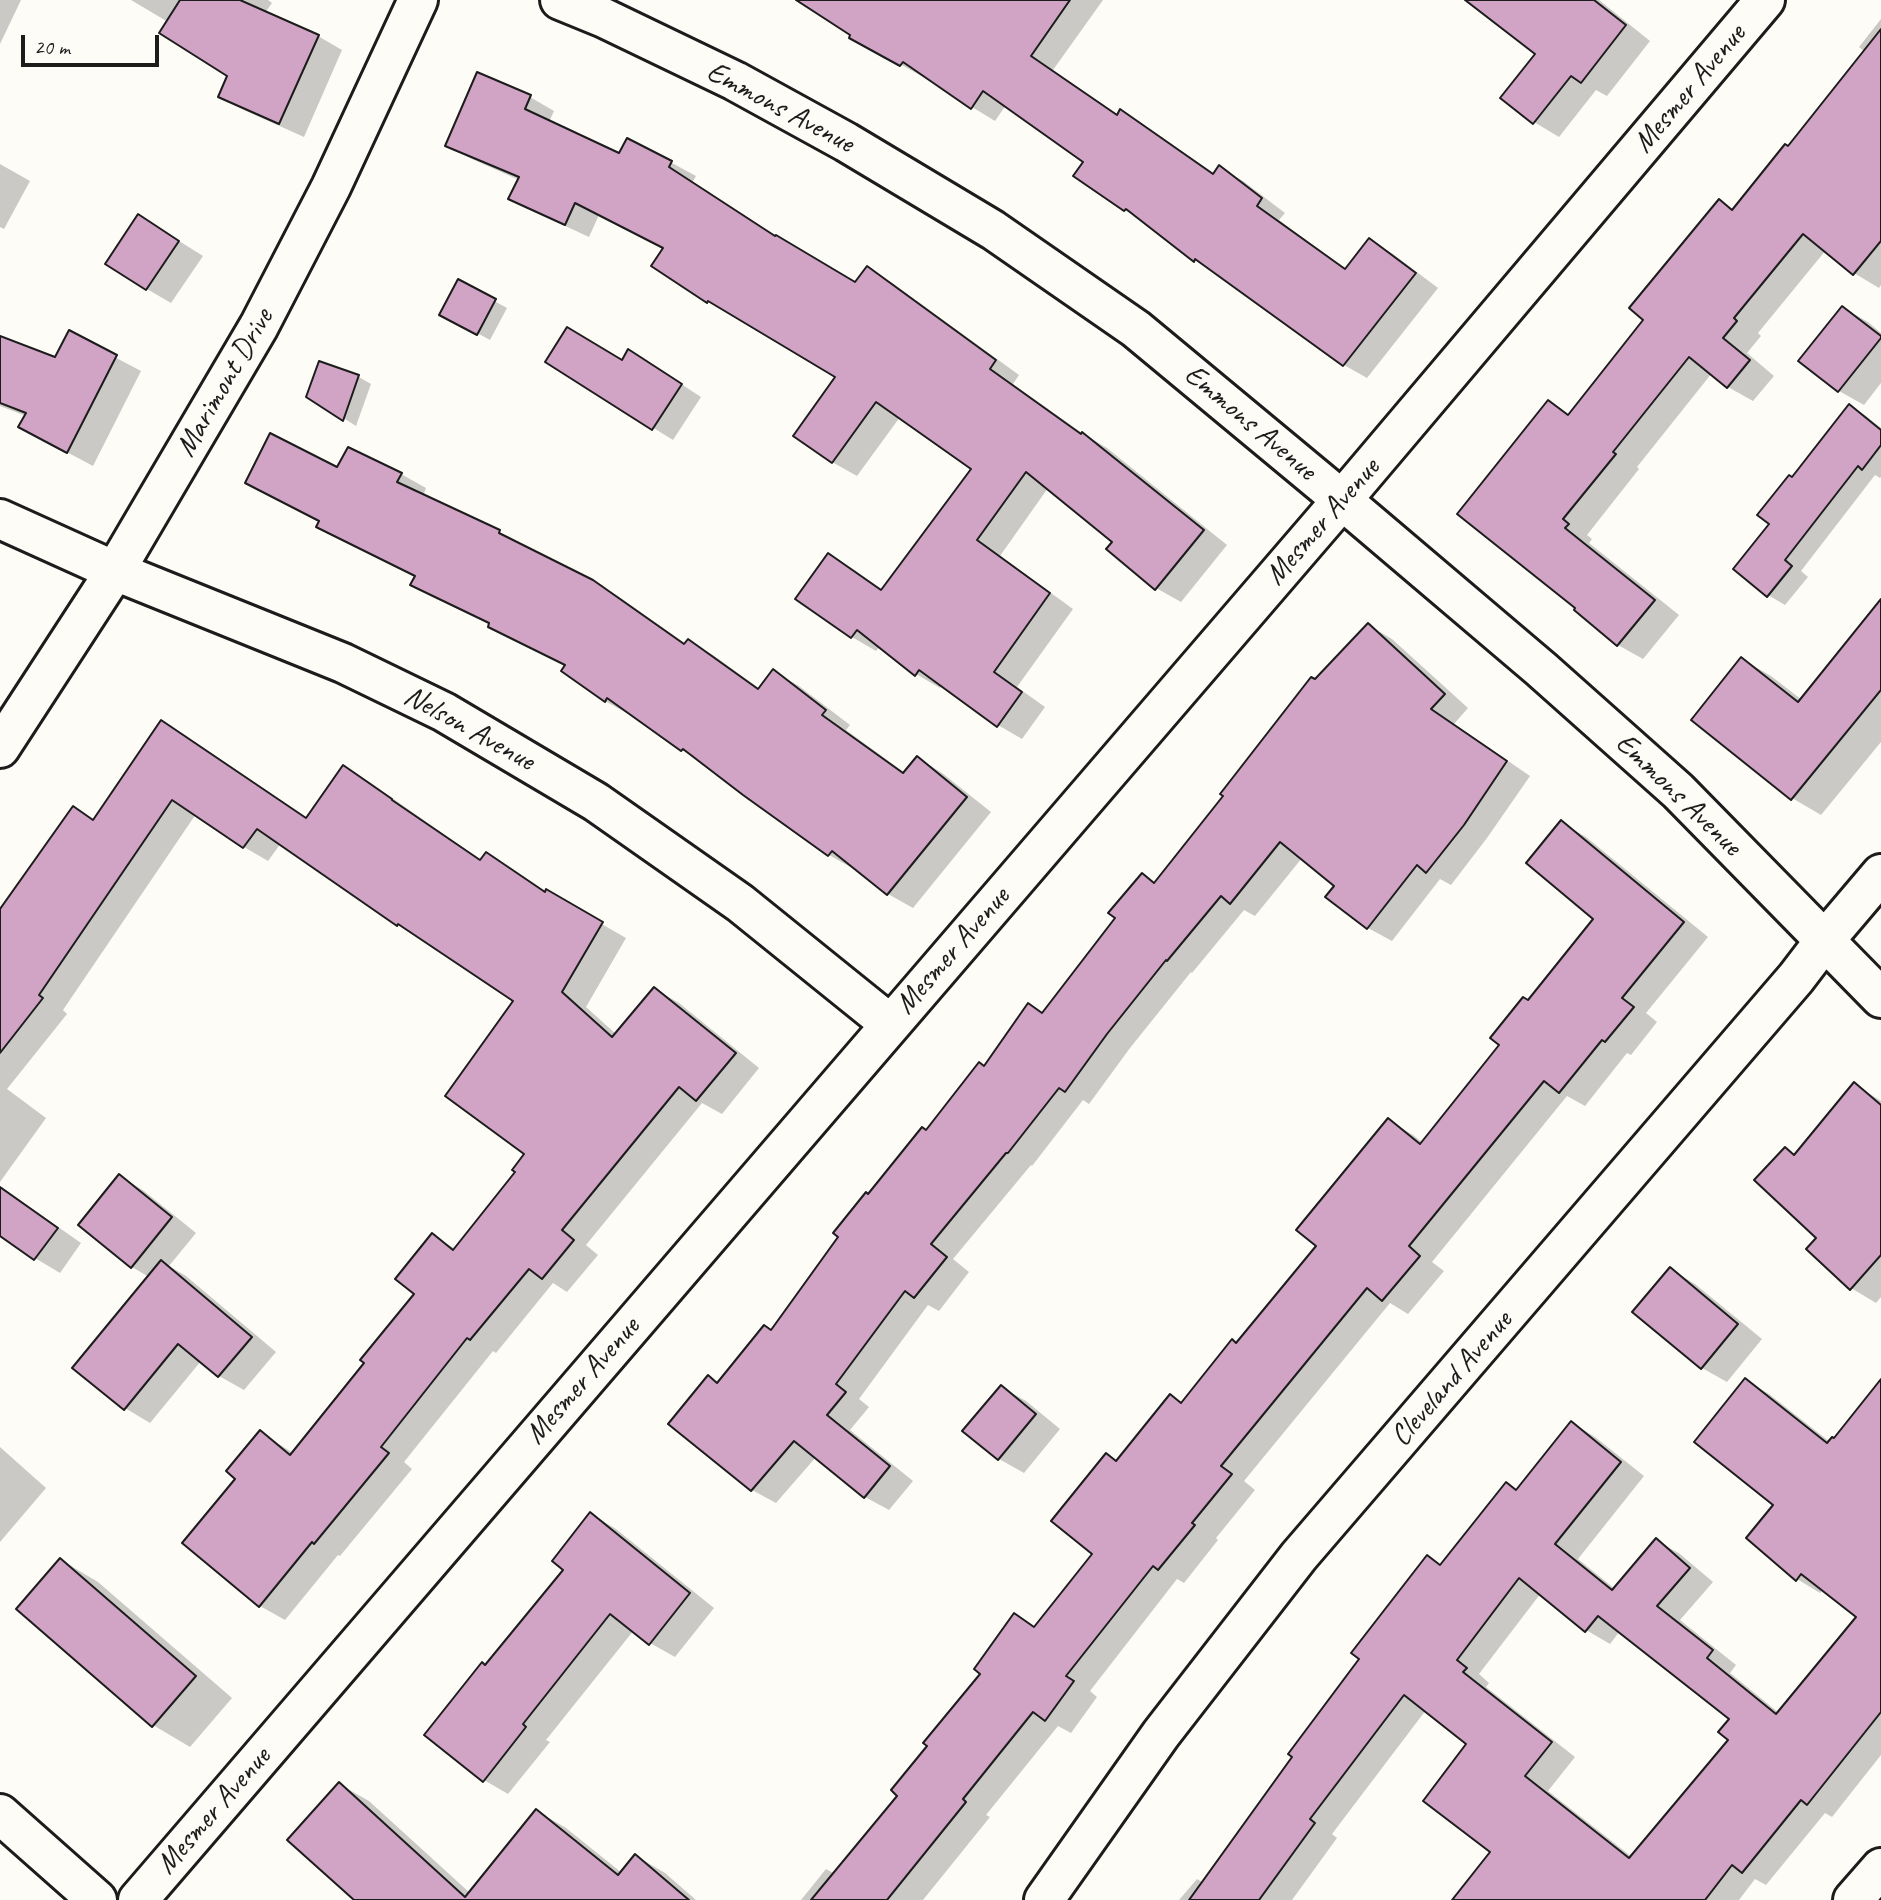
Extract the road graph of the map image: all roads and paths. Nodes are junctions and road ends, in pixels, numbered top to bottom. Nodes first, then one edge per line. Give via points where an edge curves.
1 (418, 0) edge
2 (561, 0) edge
3 (1765, 0) edge
4 (1342, 500) junction
5 (0, 519) edge
6 (115, 572) junction
7 (0, 748) edge
8 (1881, 874) edge
9 (1825, 940) junction
10 (1881, 998) edge
11 (890, 1024) junction
12 (0, 1814) edge
13 (1881, 1868) edge
14 (97, 1900) edge
15 (138, 1900) edge
16 (1044, 1900) edge
17 (1853, 1900) edge

1 - 6 street, Marimont Drive via 331,187 259,326
2 - 4 street, Emmons Avenue via 734,81 993,230 1136,329
3 - 4 street, Mesmer Avenue
4 - 9 street, Emmons Avenue via 1678,791
4 - 11 street, Mesmer Avenue
5 - 6 street, Nelson Avenue
6 - 7 street, Marimont Drive
6 - 11 street, Nelson Avenue via 343,663 456,718 596,802 740,903
8 - 9 street, Cleveland Avenue
9 - 10 street, Emmons Avenue
9 - 16 street, Cleveland Avenue via 1299,1556 1161,1734
11 - 15 street, Mesmer Avenue
12 - 14 street
13 - 17 street

